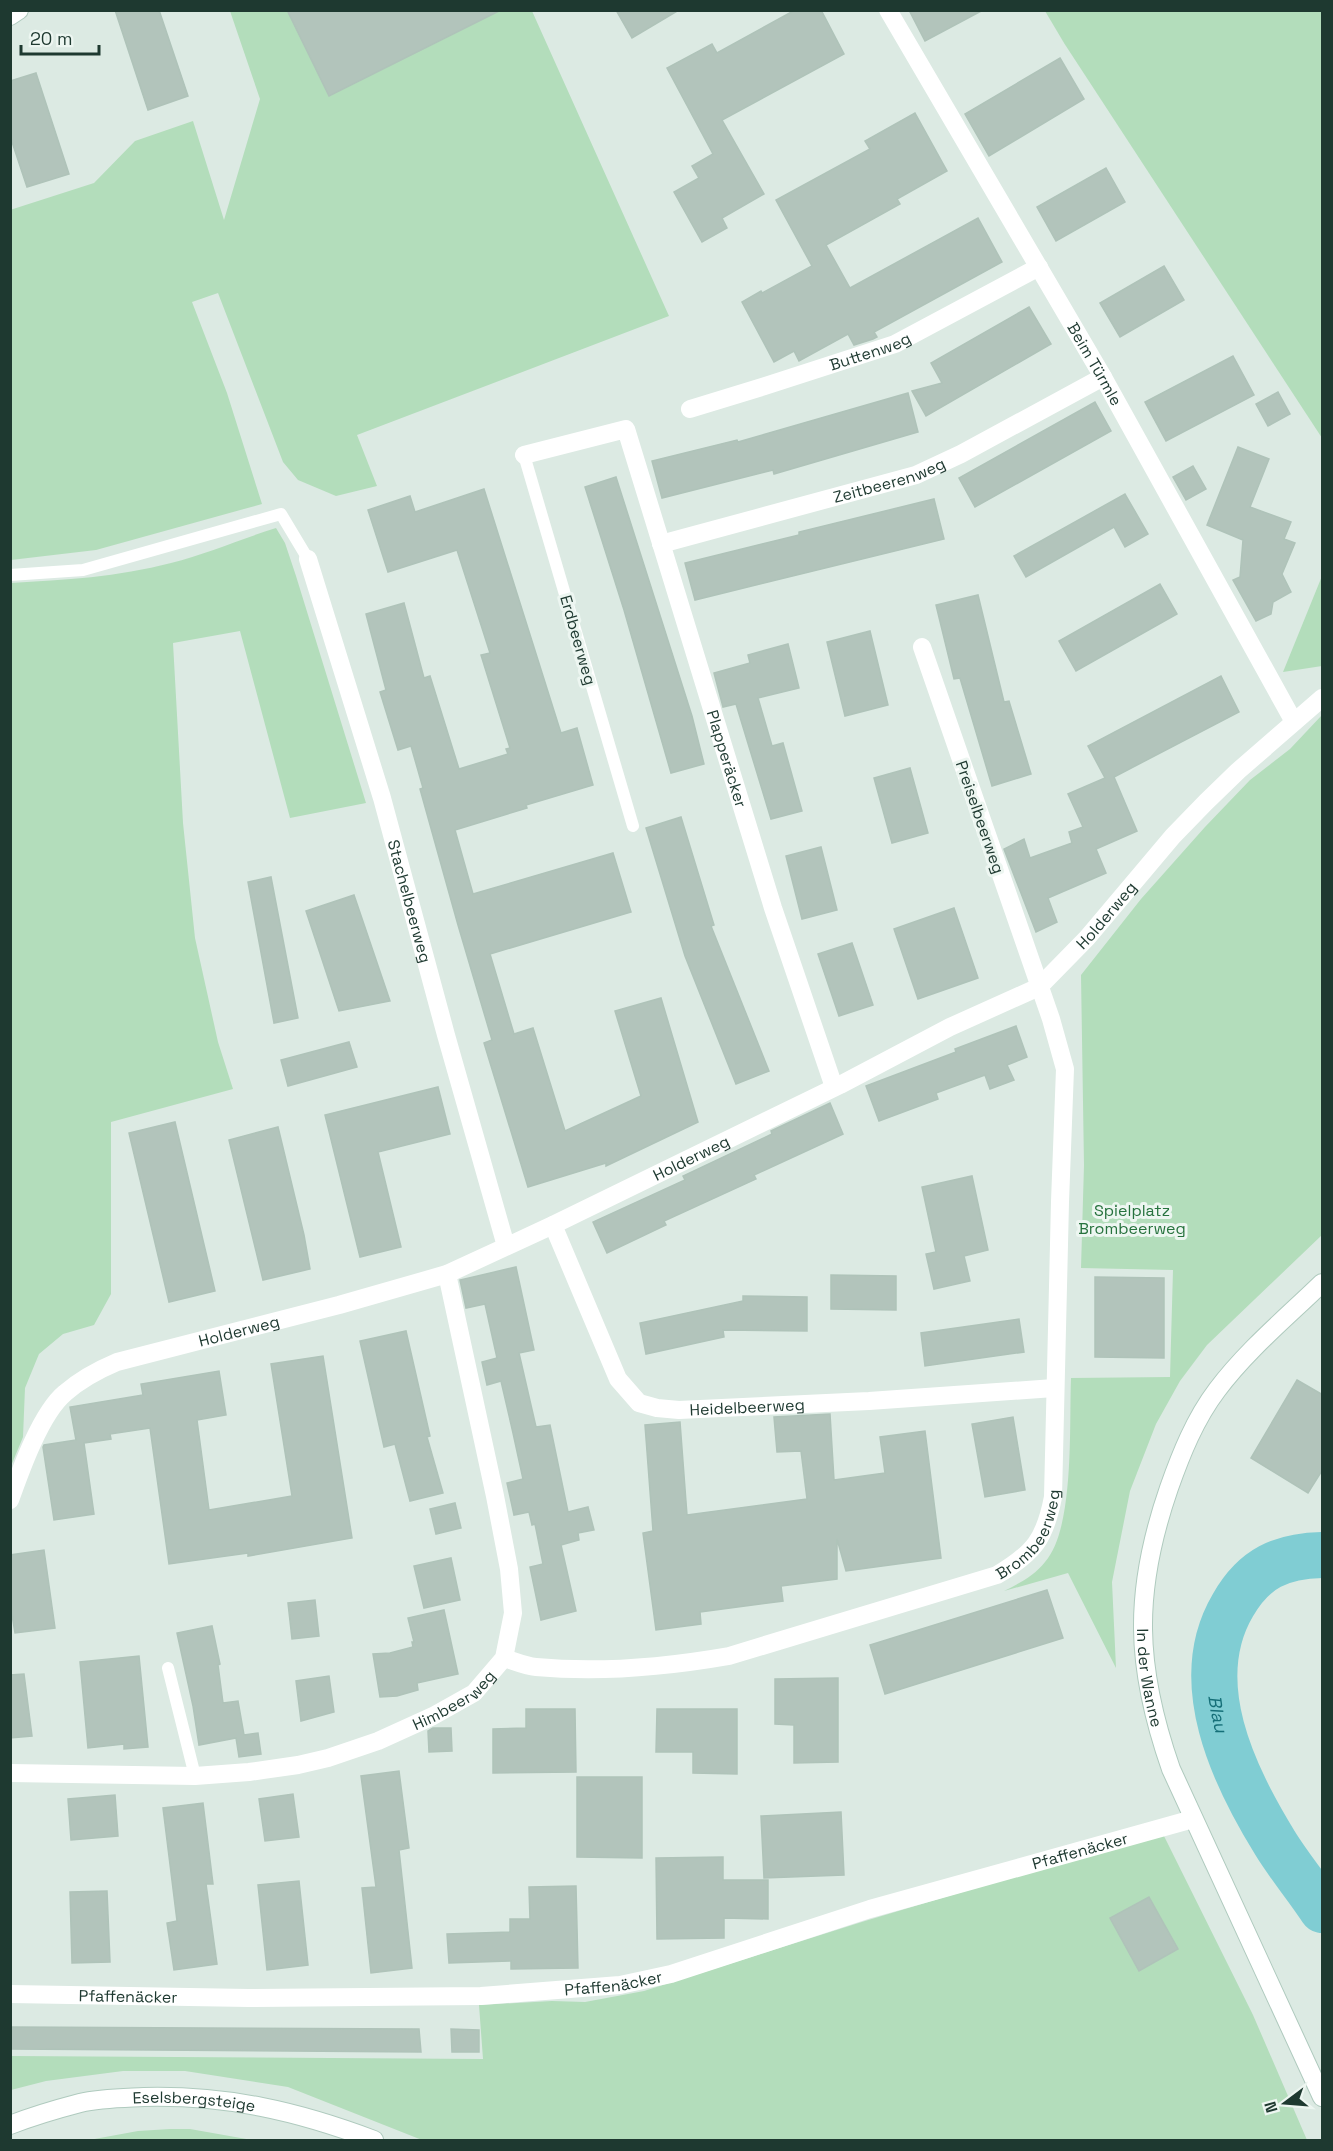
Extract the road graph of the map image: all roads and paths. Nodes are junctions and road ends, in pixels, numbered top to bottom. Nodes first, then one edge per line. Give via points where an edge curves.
1 (888, 10) edge
2 (1039, 267) junction
3 (1102, 377) junction
4 (690, 409) dead end
5 (524, 455) joint
6 (661, 544) junction
7 (308, 559) joint
8 (10, 574) edge
9 (922, 647) dead end
10 (1323, 698) edge
11 (1294, 722) junction
12 (633, 826) dead end
13 (1039, 987) junction
14 (834, 1087) junction
15 (553, 1225) junction
16 (506, 1246) junction
17 (447, 1274) junction
18 (1323, 1283) edge
19 (1054, 1388) junction
20 (10, 1500) edge
21 (504, 1658) junction
22 (168, 1668) dead end
23 (10, 1773) edge
24 (195, 1776) junction
25 (1193, 1819) junction
26 (10, 1994) edge
27 (1323, 2097) edge
28 (10, 2125) edge
29 (374, 2140) edge

1 - 2 street, Beim Türmle
2 - 3 street, Beim Türmle
2 - 4 street, Buttenweg via 895,344
3 - 6 street, Zeitbeerenweg via 916,475
3 - 11 street, Beim Türmle
5 - 6 street, Plapperäcker via 626,429
5 - 12 lane, Erdbeerweg
6 - 14 street, Plapperäcker via 773,908
7 - 8 lane via 281,514 83,570
7 - 16 street, Stachelbeerweg via 382,798
9 - 13 street, Preiselbeerweg
10 - 11 street, Holderweg
11 - 13 street, Holderweg via 1173,836 1087,938
13 - 14 street, Holderweg via 950,1027
13 - 19 street, Brombeerweg via 1065,1069
14 - 15 street, Holderweg
15 - 16 street, Holderweg
15 - 19 street, Heidelbeerweg via 618,1379 639,1403 648,1406 679,1410
16 - 17 street, Holderweg
17 - 20 street, Holderweg via 117,1362 93,1372 63,1394 45,1418
17 - 21 street, Himbeerweg via 509,1569 513,1613
18 - 25 street, In der Wanne via 1217,1390 1193,1428 1178,1462 1155,1534 1142,1611 1148,1689 1156,1728
19 - 21 street, Brombeerweg via 1053,1497 1048,1520 1039,1540 1020,1561 997,1575 729,1656 621,1668 534,1666
21 - 24 street, Himbeerweg via 474,1693 378,1742 298,1765
22 - 24 lane
23 - 24 street, Himbeerweg
25 - 26 street, Pfaffenäcker via 870,1909 671,1974 620,1985 481,1996
25 - 27 street, In der Wanne
28 - 29 street, Eselsbergsteige via 82,2103 182,2097 273,2108

